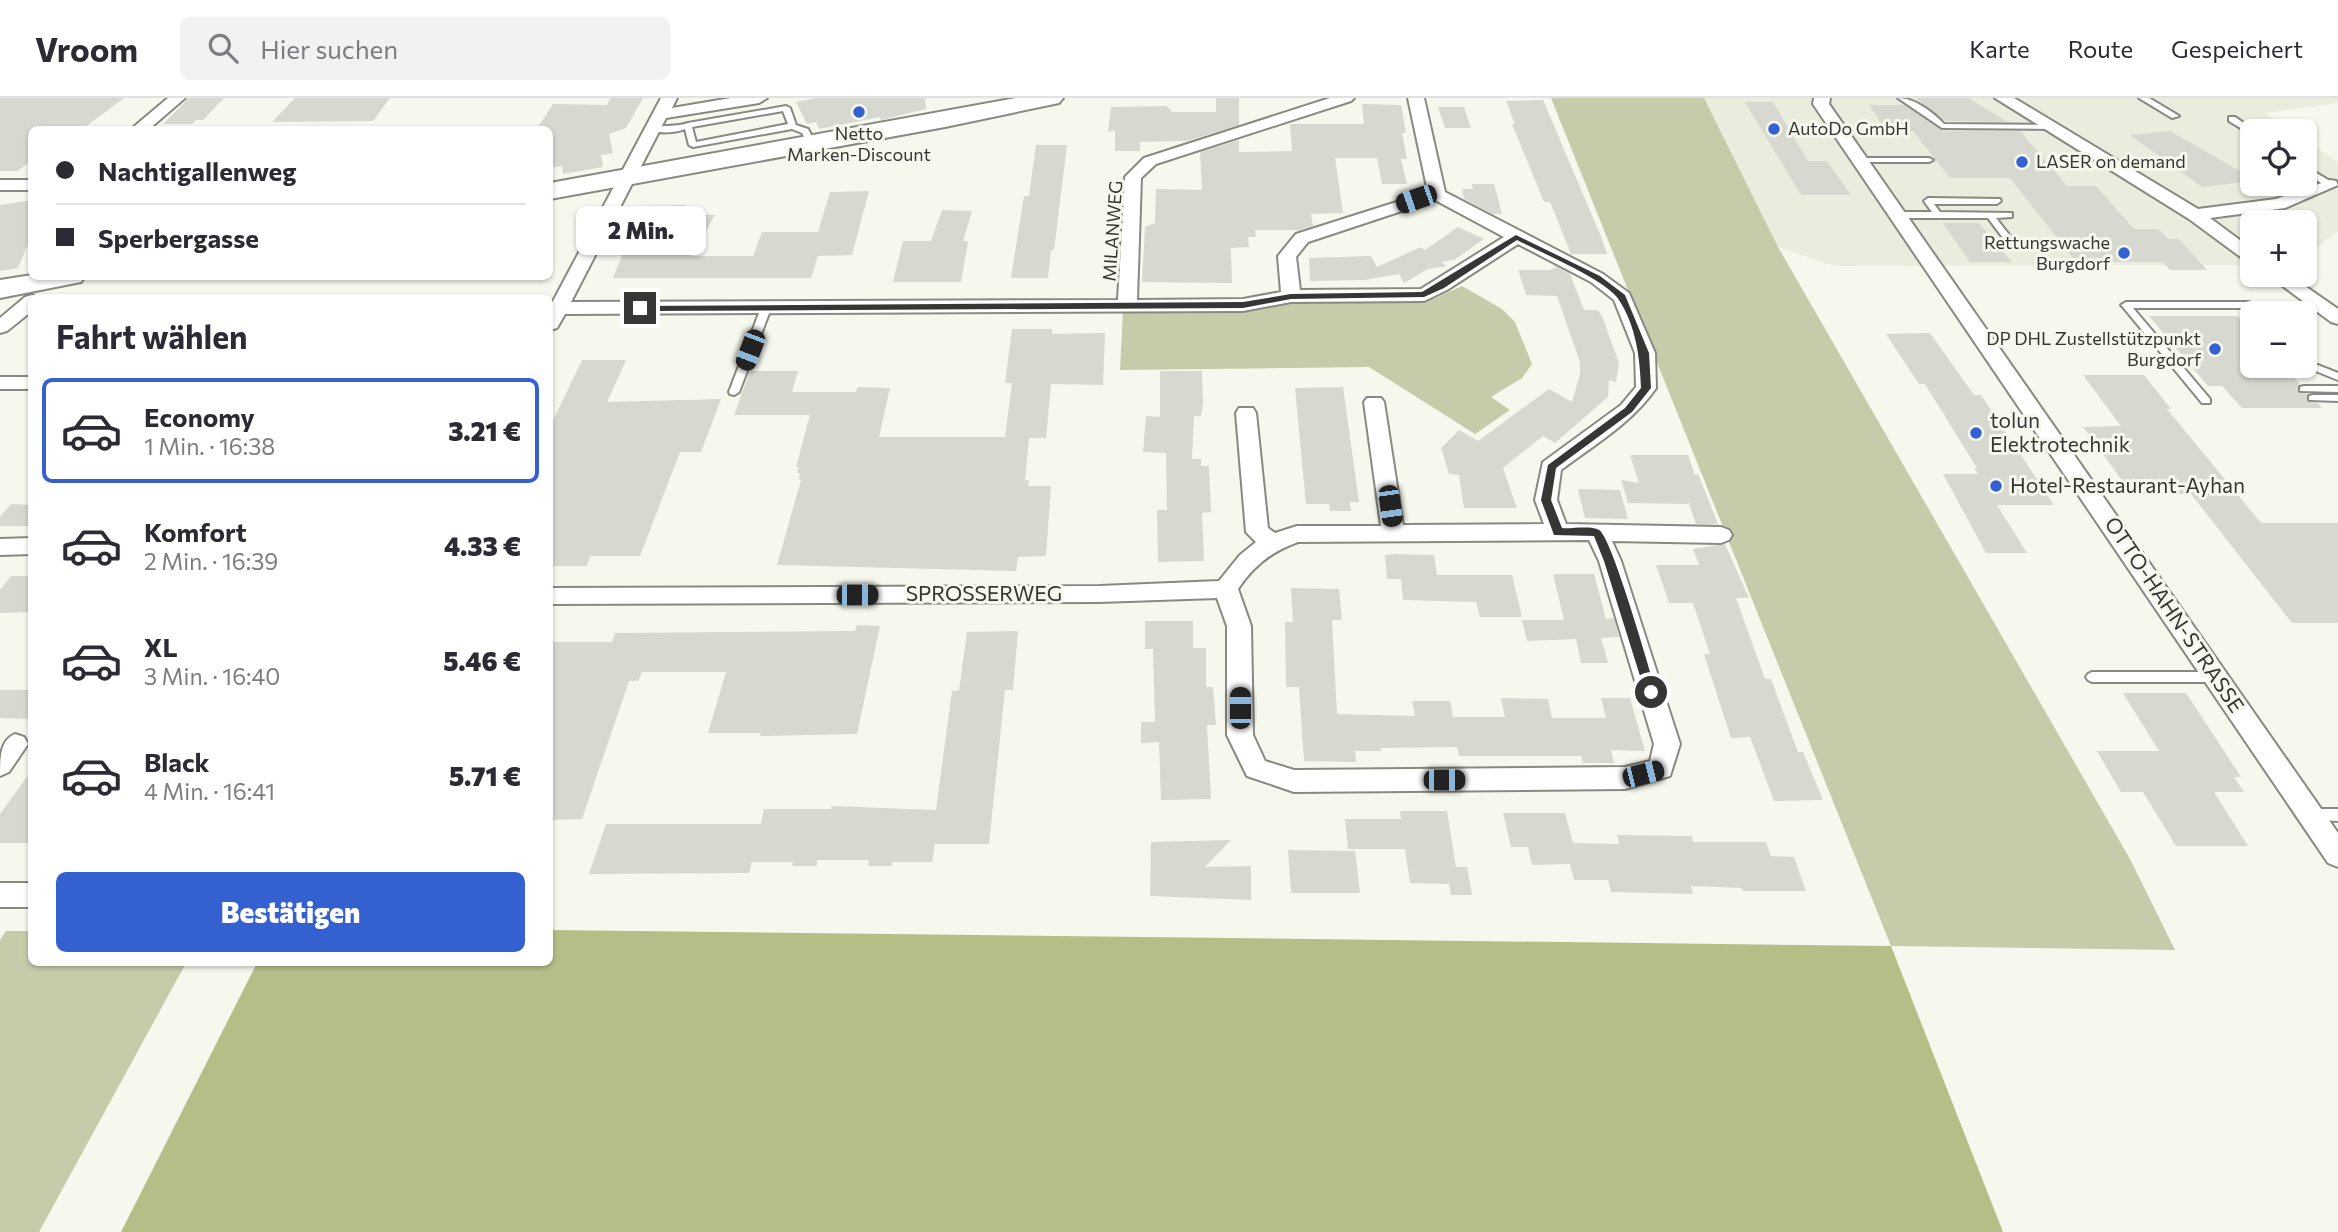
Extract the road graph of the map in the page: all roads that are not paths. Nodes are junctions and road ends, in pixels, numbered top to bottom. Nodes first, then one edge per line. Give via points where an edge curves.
1 (177, 98) edge
2 (668, 98) edge
3 (759, 98) edge
4 (1051, 98) edge
5 (1346, 98) edge
6 (1416, 98) edge
7 (1822, 98) edge
8 (1902, 98) edge
9 (2003, 98) edge
10 (2143, 98) edge
11 (2175, 116) dead end
12 (2232, 119) dead end
13 (657, 122) junction
14 (688, 125) junction
15 (2240, 125) edge
16 (143, 126) edge
17 (793, 126) junction
18 (2052, 127) junction
19 (812, 144) junction
20 (1860, 160) junction
21 (1929, 160) dead end
22 (629, 176) junction
23 (2317, 176) edge
24 (0, 185) edge
25 (28, 185) edge
26 (2330, 185) joint
27 (553, 190) edge
28 (1437, 195) junction
29 (1997, 201) dead end
30 (1898, 215) junction
31 (1938, 215) junction
32 (1990, 215) junction
33 (2009, 215) dead end
34 (2194, 215) junction
35 (2006, 236) dead end
36 (1516, 237) junction
37 (2240, 248) edge
38 (47, 286) edge
39 (2294, 287) edge
40 (0, 289) edge
41 (1291, 296) junction
42 (28, 303) edge
43 (1127, 305) junction
44 (2240, 305) edge
45 (766, 308) junction
46 (554, 316) edge
47 (2338, 318) edge
48 (0, 327) edge
49 (2317, 368) edge
50 (2338, 377) edge
51 (0, 383) edge
52 (28, 383) edge
53 (2304, 389) dead end
54 (2338, 389) edge
55 (734, 392) dead end
56 (2313, 398) dead end
57 (2338, 398) edge
58 (2206, 401) dead end
59 (1374, 402) dead end
60 (1246, 412) dead end
61 (1393, 532) junction
62 (1558, 532) junction
63 (1597, 533) junction
64 (1721, 535) dead end
65 (1272, 542) junction
66 (0, 547) edge
67 (28, 547) edge
68 (1226, 589) junction
69 (553, 596) edge
70 (2092, 677) dead end
71 (2216, 677) junction
72 (2311, 815) junction
73 (2338, 815) edge
74 (2338, 855) edge
75 (0, 895) edge
76 (28, 895) edge

1 - 16 street
2 - 13 street
3 - 13 street
4 - 19 main road
5 - 43 street, MILANWEG via 1150,161 1133,177
6 - 28 street
7 - 20 street, OTTO-HAHN-STRASSE via 1821,104
8 - 18 lane via 1942,126
9 - 18 street
10 - 11 lane
12 - 15 lane
13 - 14 lane via 680,129
13 - 22 street
14 - 17 lane via 786,108
14 - 17 lane via 693,145
17 - 19 lane via 805,131
18 - 34 street
19 - 22 main road
20 - 21 lane
20 - 30 street, OTTO-HAHN-STRASSE
22 - 27 main road
22 - 46 street
23 - 26 lane
24 - 25 street
26 - 34 street via 2279,204
28 - 36 street
28 - 41 street via 1302,238 1287,256
29 - 31 lane via 1928,201
30 - 31 lane
30 - 71 street, OTTO-HAHN-STRASSE
31 - 32 lane
32 - 33 lane
32 - 35 lane
34 - 37 street
36 - 41 street via 1424,295
36 - 62 street via 1597,278 1622,296 1645,353 1646,388 1628,410 1561,450 1551,467 1546,500
38 - 40 main road
39 - 47 street
41 - 43 street via 1243,305
42 - 48 street
43 - 45 street
44 - 58 lane via 2126,305
45 - 46 street
45 - 55 lane
49 - 50 lane
51 - 52 street
53 - 54 lane
56 - 57 lane
59 - 61 street
60 - 65 street via 1257,532
61 - 62 street
61 - 65 street via 1297,534
62 - 63 street
63 - 64 street
63 - 68 street via 1610,561 1667,744 1661,769 1625,778 1294,781 1256,769 1240,735 1239,626
65 - 68 street via 1239,567
66 - 67 street
68 - 69 street, SPROSSERWEG via 1099,594
70 - 71 lane
71 - 72 street, OTTO-HAHN-STRASSE
72 - 73 lane
72 - 74 street, OTTO-HAHN-STRASSE
75 - 76 street

